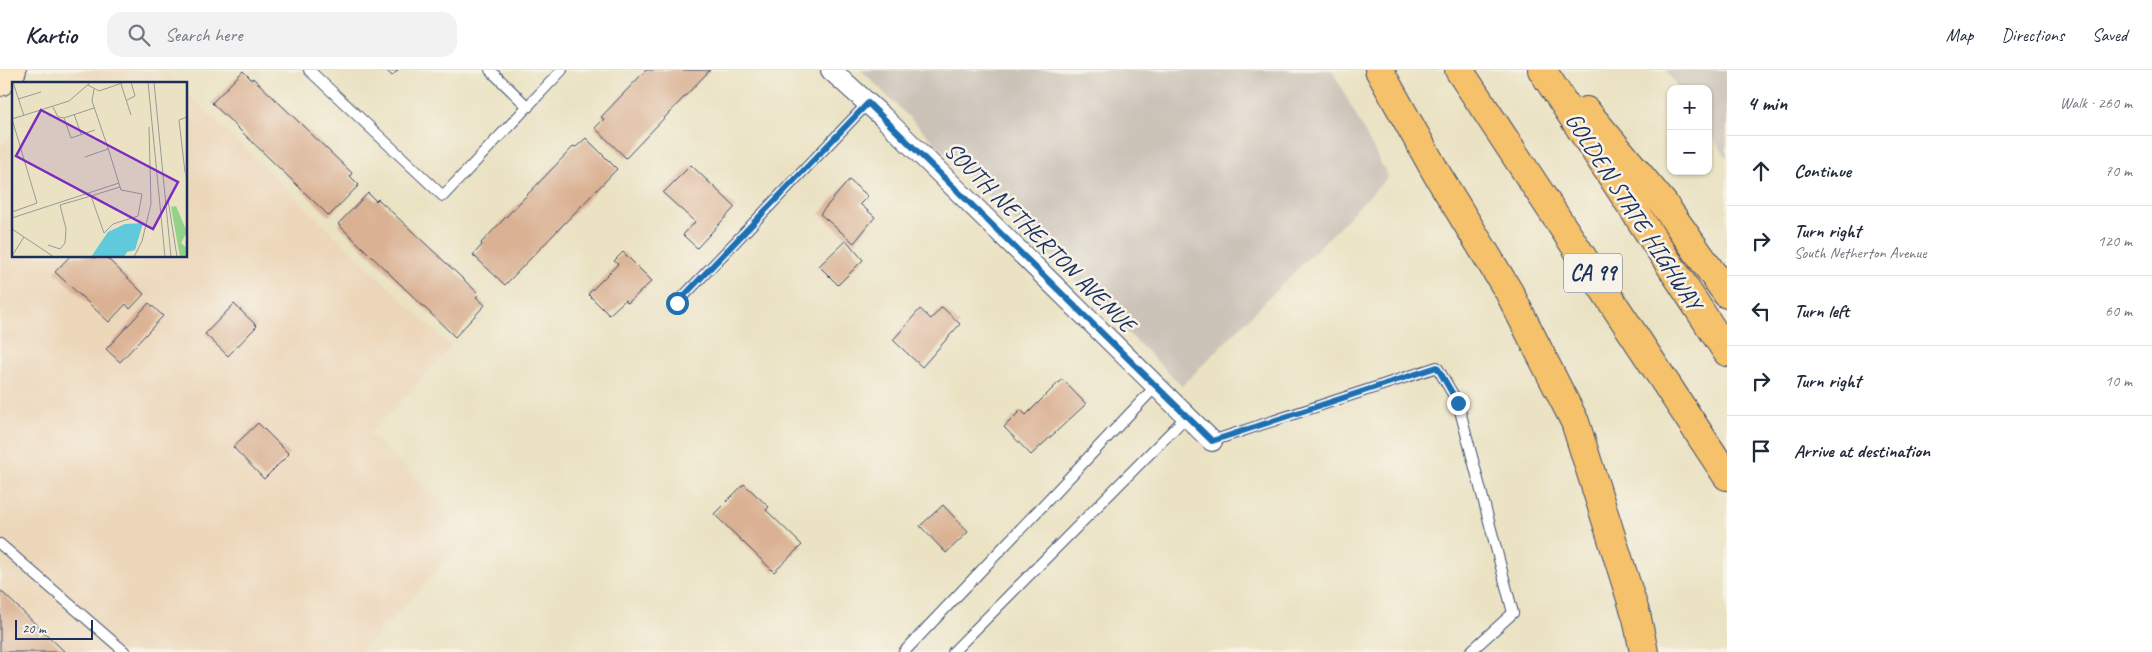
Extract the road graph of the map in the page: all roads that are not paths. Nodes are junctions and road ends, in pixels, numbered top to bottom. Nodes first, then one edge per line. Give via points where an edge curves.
1 (12, 70) edge
2 (309, 70) edge
3 (490, 70) edge
4 (562, 70) edge
5 (831, 70) edge
6 (1379, 70) edge
7 (1459, 70) edge
8 (1542, 70) edge
9 (1551, 70) edge
10 (0, 82) edge
11 (868, 103) junction
12 (528, 107) junction
13 (1727, 294) edge
14 (677, 303) dead end
15 (1727, 352) edge
16 (1156, 386) junction
17 (1187, 416) junction
18 (1212, 441) joint
19 (1727, 476) edge
20 (0, 544) edge
21 (125, 652) edge
22 (904, 652) edge
23 (953, 652) edge
24 (1470, 652) edge
25 (1644, 652) edge

1 - 10 main road
2 - 12 lane via 443,196
3 - 12 lane
4 - 12 lane
5 - 11 street, SOUTH NETHERTON AVENUE
6 - 25 highway via 1437,174 1509,292 1575,422 1637,618
7 - 19 highway, CA 99
8 - 15 highway, GOLDEN STATE HIGHWAY / CA 99
9 - 13 highway via 1663,203
11 - 14 lane
11 - 16 street, SOUTH NETHERTON AVENUE
16 - 17 street, SOUTH NETHERTON AVENUE
16 - 22 lane
17 - 18 street, SOUTH NETHERTON AVENUE
17 - 23 lane
18 - 24 lane via 1437,367 1458,403 1513,613
20 - 21 lane

